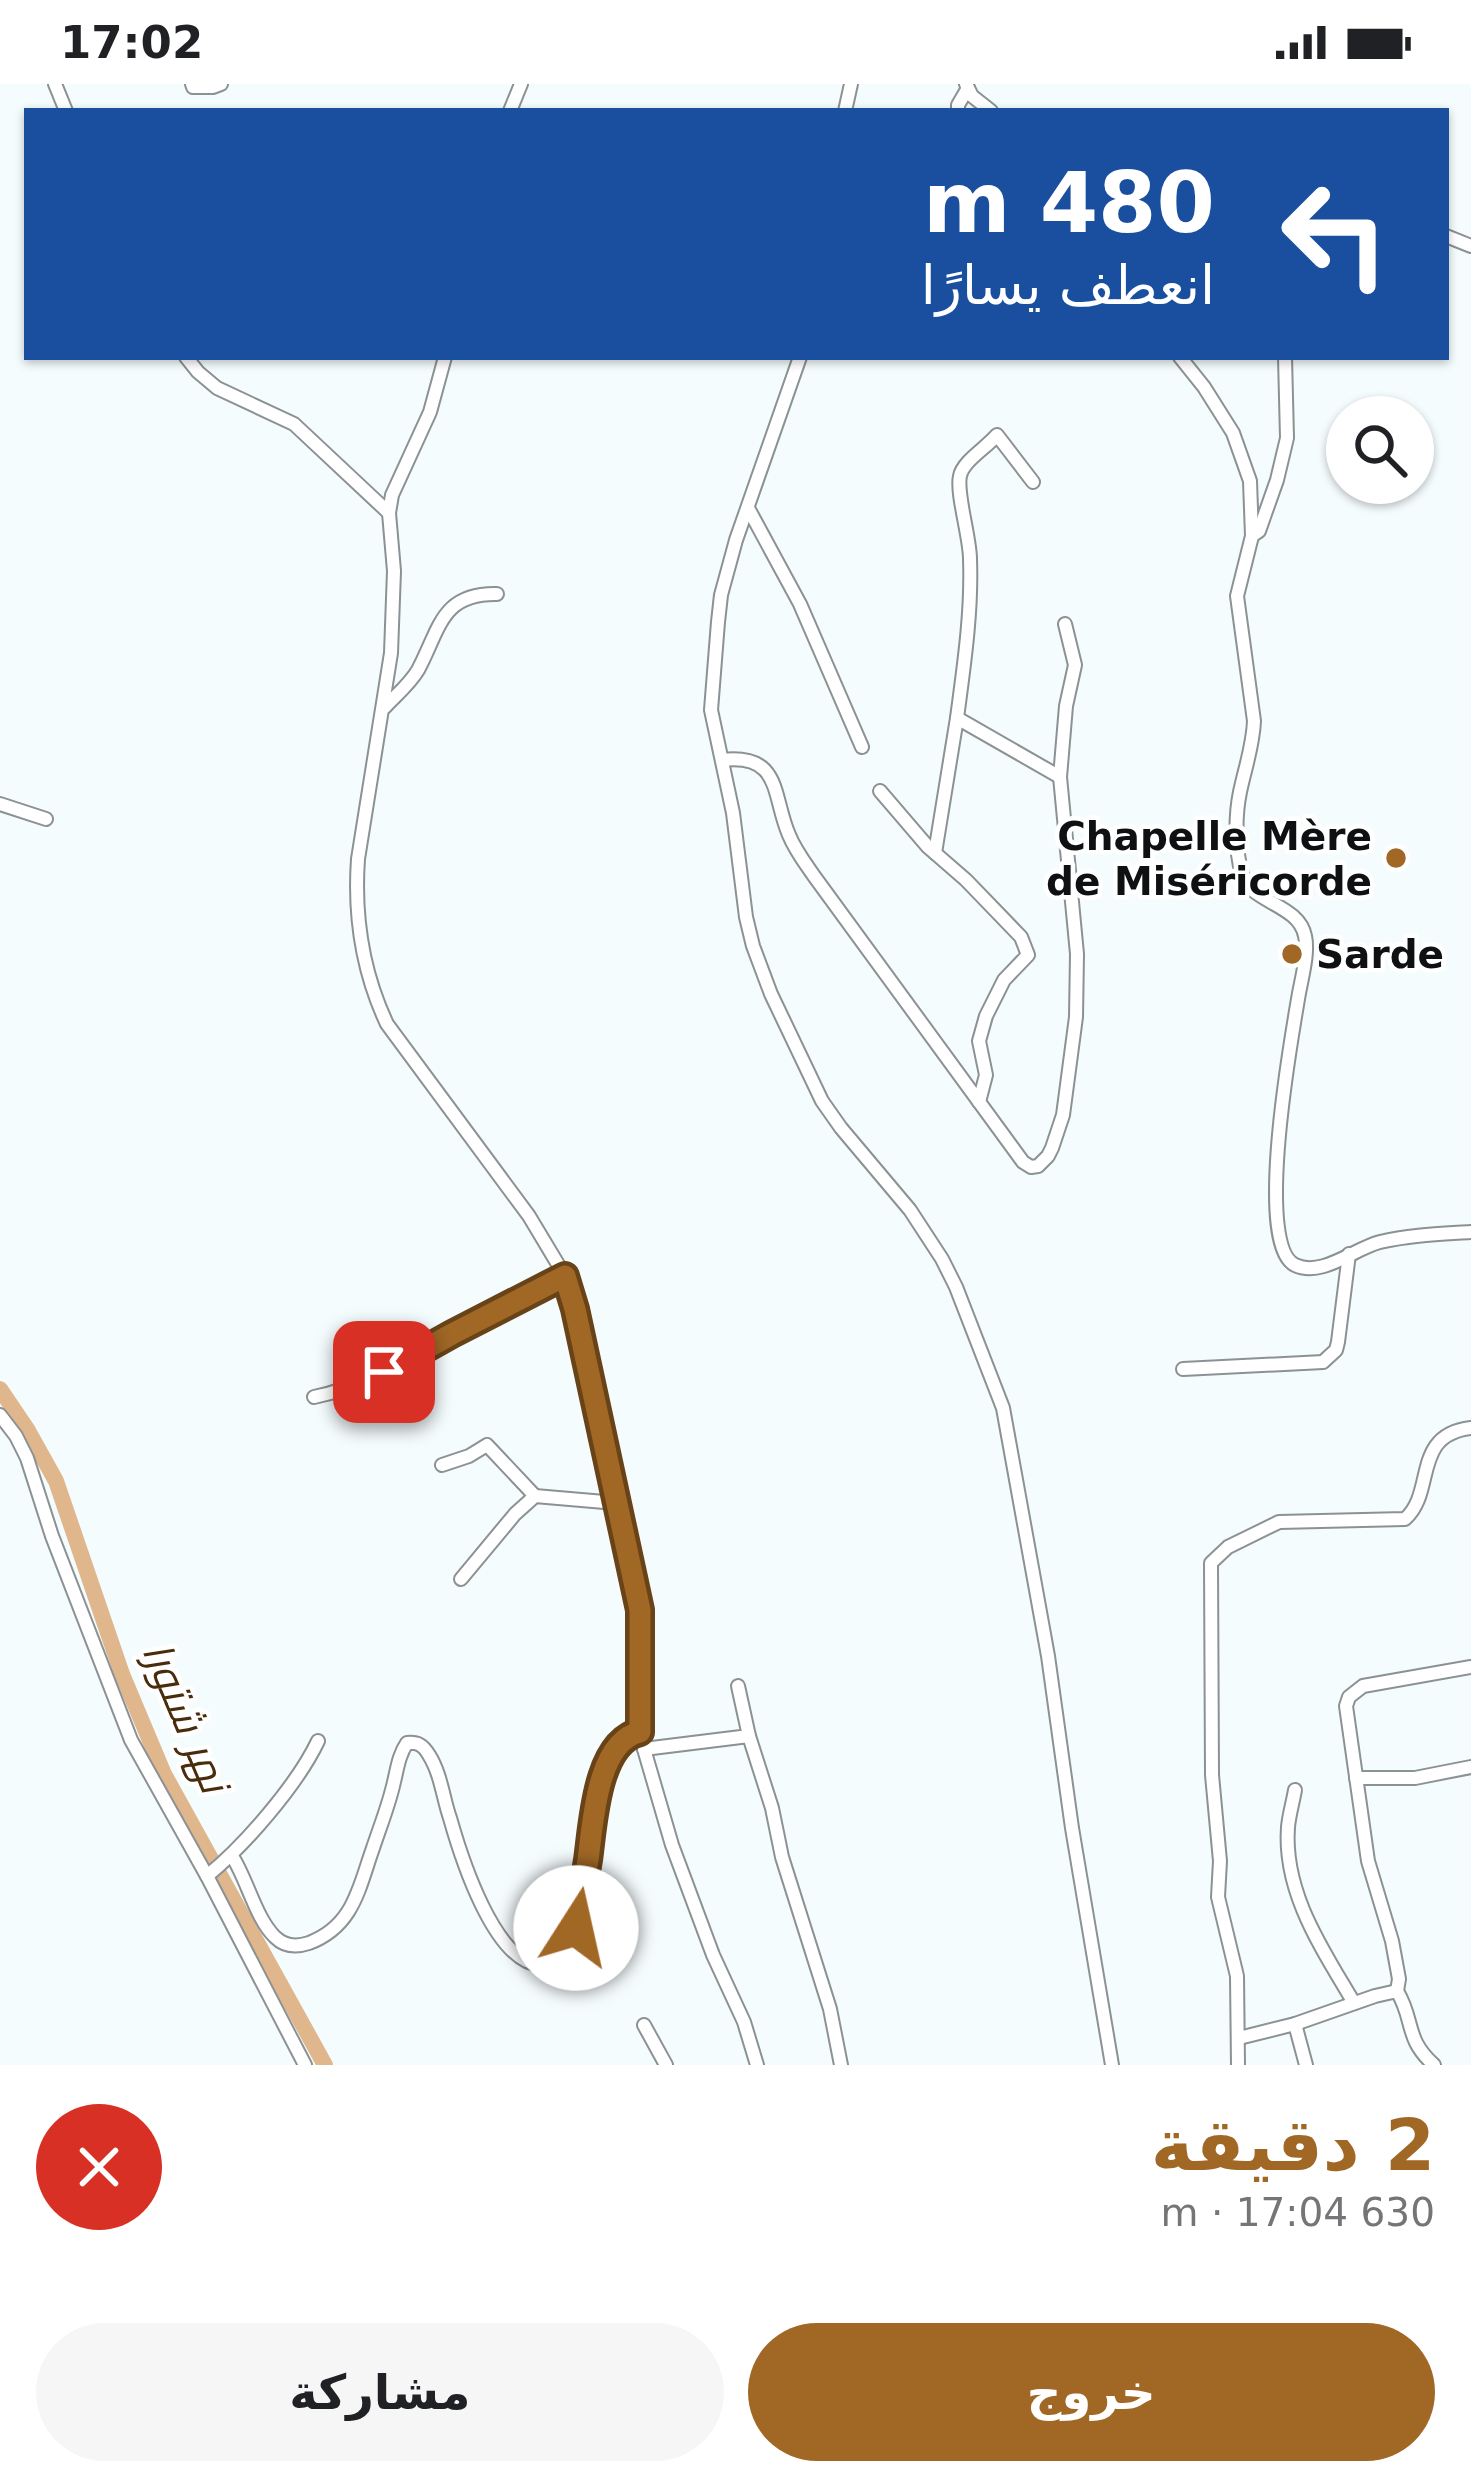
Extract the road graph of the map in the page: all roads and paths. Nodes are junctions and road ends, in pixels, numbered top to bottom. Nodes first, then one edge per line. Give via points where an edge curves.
1 (193, 84) edge
2 (220, 84) edge
3 (188, 360) edge
4 (444, 360) edge
5 (799, 360) edge
6 (1182, 360) edge
7 (1285, 360) edge
8 (1033, 482) dead end
9 (748, 508) junction
10 (388, 513) junction
11 (1252, 536) junction
12 (497, 594) dead end
13 (1065, 624) dead end
14 (384, 708) junction
15 (957, 718) junction
16 (862, 748) dead end
17 (722, 760) junction
18 (1060, 777) junction
19 (880, 791) dead end
20 (0, 803) edge
21 (46, 819) dead end
22 (935, 853) junction
23 (979, 1102) junction
24 (1471, 1232) edge
25 (1348, 1254) junction
26 (565, 1276) junction
27 (1183, 1369) dead end
28 (314, 1396) dead end
29 (0, 1415) edge
30 (1471, 1428) edge
31 (442, 1465) dead end
32 (535, 1496) junction
33 (616, 1503) junction
34 (461, 1579) dead end
35 (1471, 1667) edge
36 (737, 1686) dead end
37 (640, 1732) junction
38 (749, 1736) junction
39 (318, 1741) dead end
40 (644, 1749) junction
41 (1471, 1767) edge
42 (1356, 1778) junction
43 (1295, 1790) dead end
44 (219, 1866) junction
45 (1397, 1991) junction
46 (1354, 2003) junction
47 (644, 2024) dead end
48 (1295, 2024) junction
49 (1239, 2038) junction
50 (305, 2065) edge
51 (666, 2065) edge
52 (757, 2065) edge
53 (841, 2065) edge
54 (1112, 2065) edge
55 (1238, 2065) edge
56 (1306, 2065) edge
57 (1434, 2065) edge

1 - 2 street
3 - 10 street via 217,388 294,424
4 - 10 street
5 - 9 street
6 - 11 street via 1233,433 1250,481
7 - 11 street via 1287,438
8 - 15 street via 997,435 965,462 958,480 970,557
9 - 16 street
9 - 17 street via 718,622 711,698
10 - 14 street via 394,612
11 - 25 street via 1237,596 1253,721 1238,805 1240,863 1244,881 1305,936 1278,1150 1280,1234 1286,1258 1304,1268
12 - 14 street via 468,597 447,611 409,683
13 - 18 street via 1075,665
14 - 26 street via 356,889 377,1002
15 - 18 street
15 - 22 street
17 - 23 street via 751,761 769,774 796,848
17 - 54 street via 749,931 771,994 822,1101 942,1259 1003,1408
18 - 23 street via 1078,988 1063,1115 1043,1162 1023,1162
19 - 22 street
20 - 21 street
22 - 23 street via 1021,937 1028,955 986,1016
24 - 25 street via 1378,1242
25 - 27 street via 1338,1342 1328,1359
26 - 28 street via 384,1372
26 - 33 street
29 - 44 street via 27,1458 131,1740
30 - 49 street via 1454,1430 1433,1450 1406,1519 1279,1522 1211,1563 1218,1897 1237,1976
31 - 32 street via 487,1444
32 - 33 street
32 - 34 street
33 - 37 street via 640,1610
35 - 42 street via 1354,1691 1346,1706
36 - 38 street
37 - 40 street
37 - 44 street via 601,1778 571,1949 555,1964 520,1960 495,1928 465,1864 436,1767 418,1743 407,1743 400,1755 357,1899 324,1935 285,1945
38 - 40 street
38 - 53 street
39 - 44 street via 306,1766
40 - 52 street
41 - 42 street
42 - 45 street
43 - 46 street via 1288,1826 1296,1887
44 - 50 street
45 - 46 street
45 - 57 street via 1415,2046
46 - 48 street
47 - 51 street
48 - 49 street
48 - 56 street
49 - 55 street

